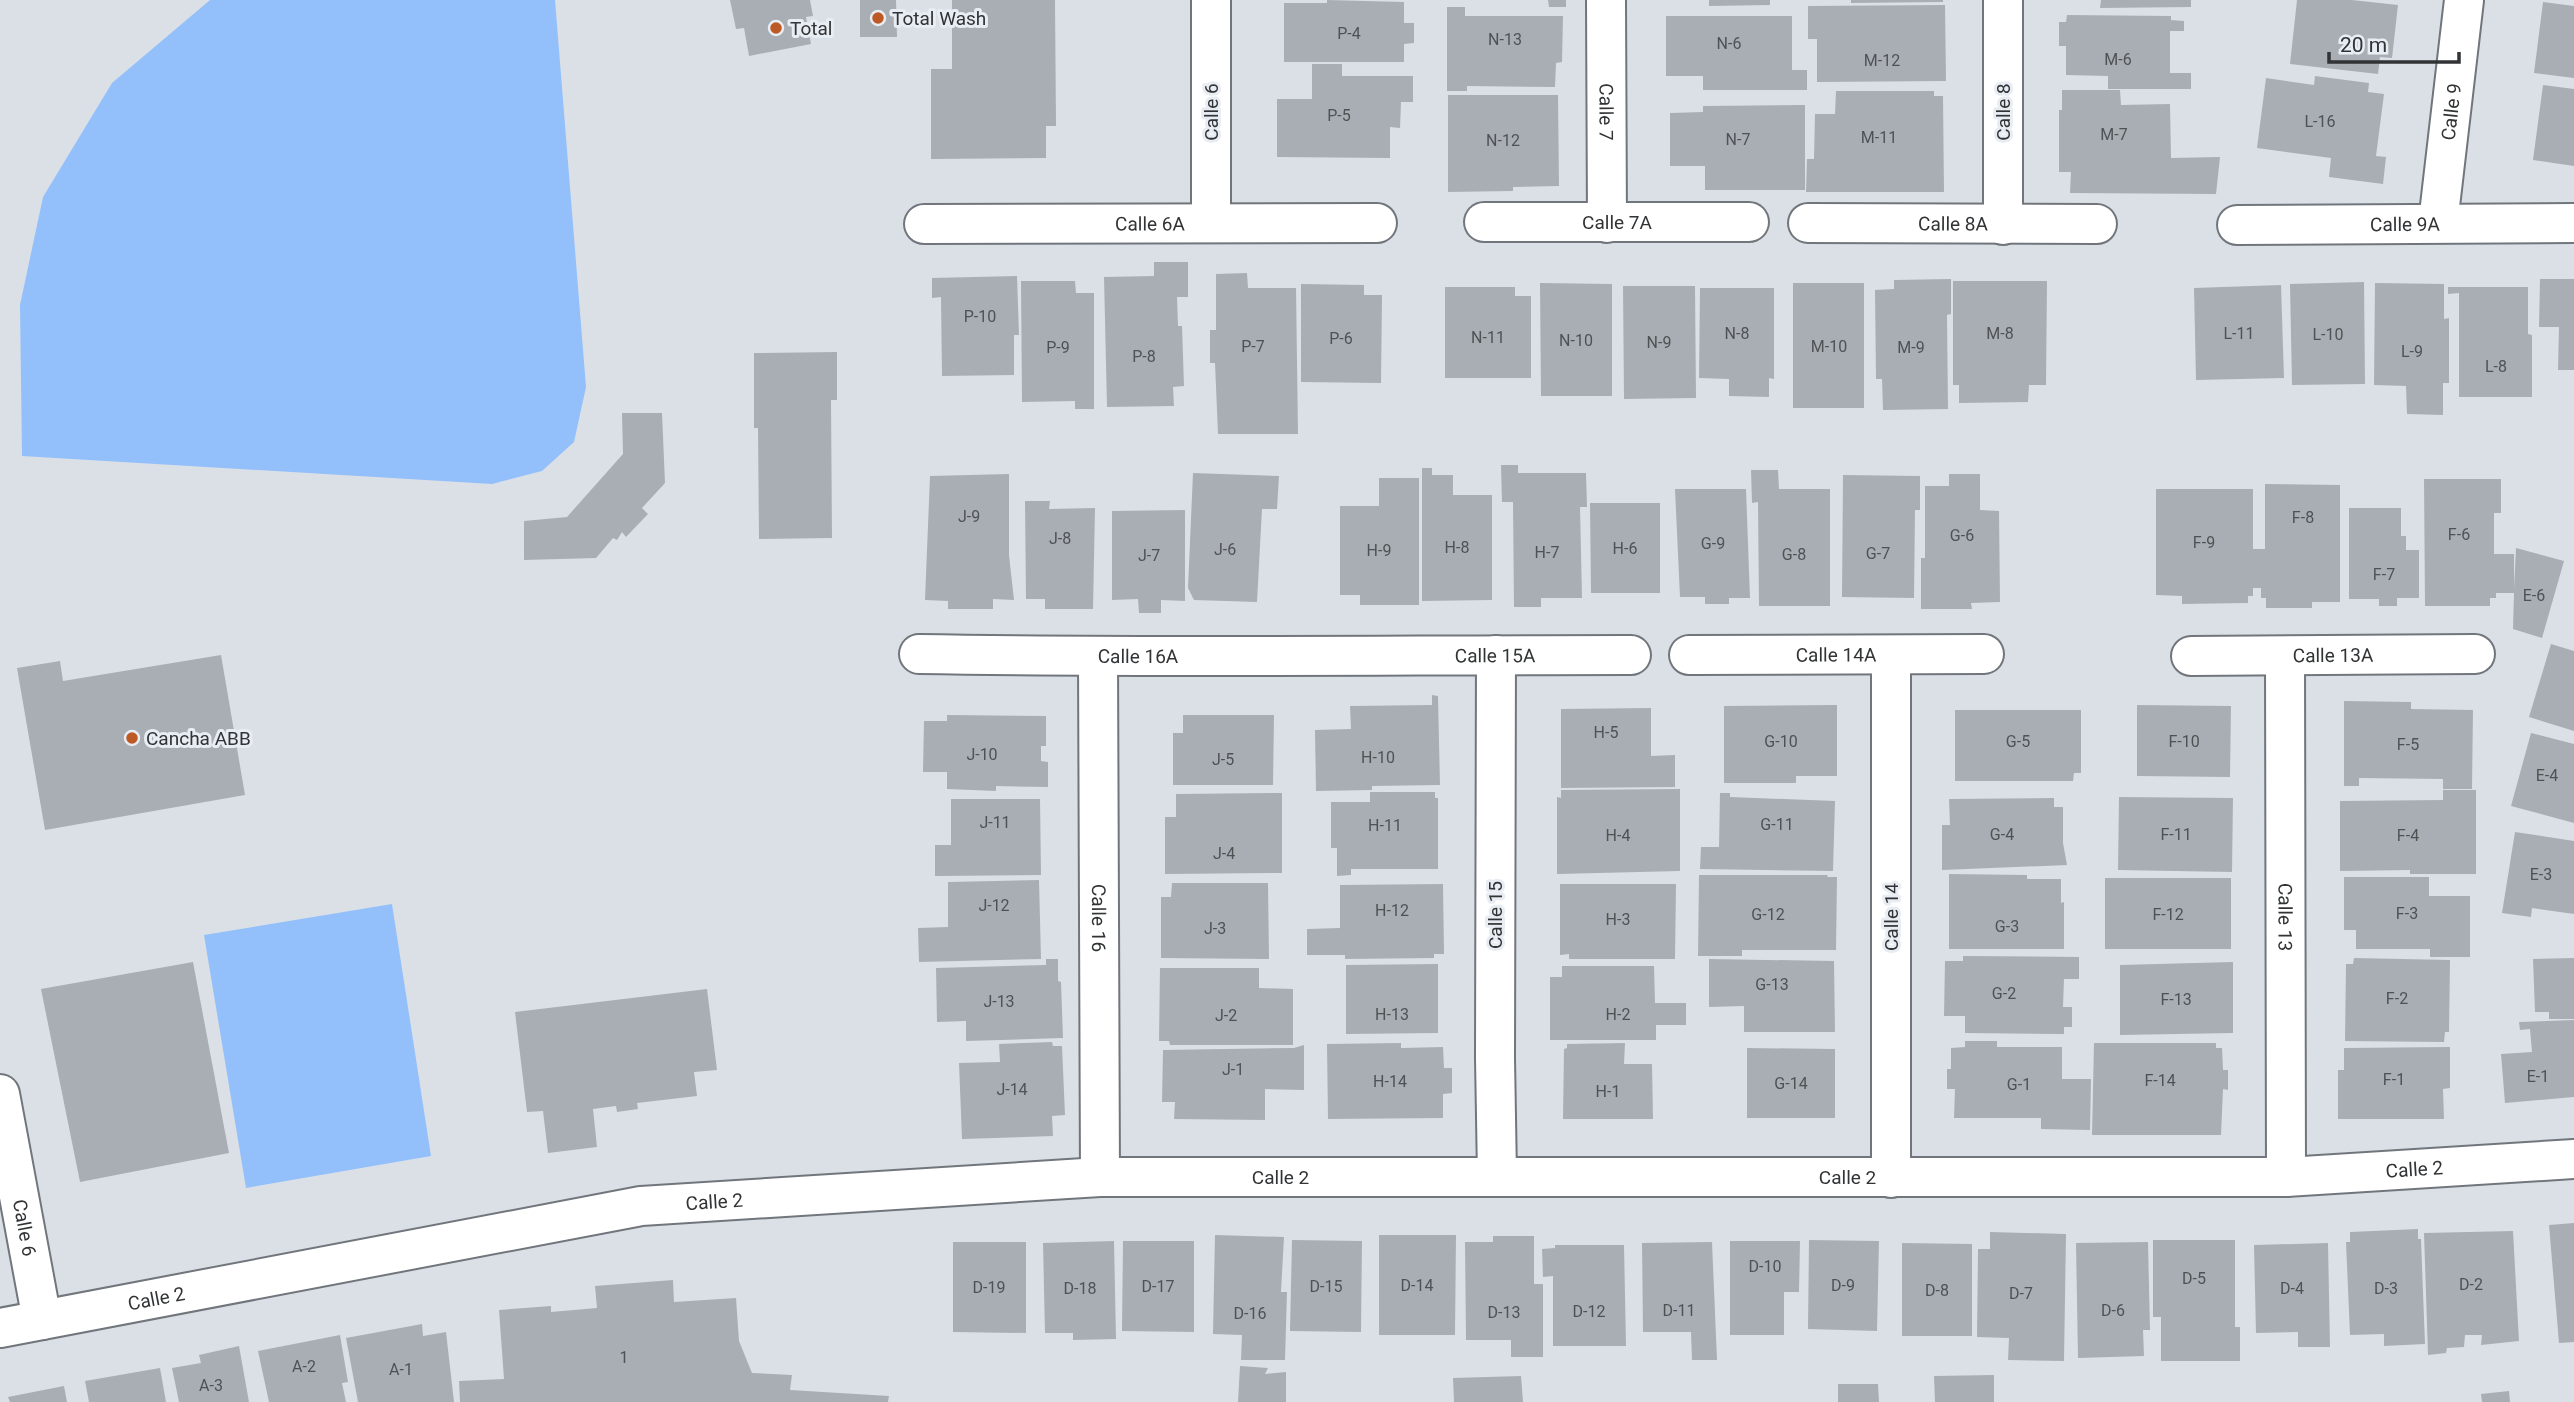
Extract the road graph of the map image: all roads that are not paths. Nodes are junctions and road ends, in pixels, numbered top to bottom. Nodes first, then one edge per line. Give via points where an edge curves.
1 (1210, 0) edge
2 (1606, 0) edge
3 (2003, 0) edge
4 (2465, 0) edge
5 (1484, 222) dead end
6 (1749, 222) dead end
7 (1211, 223) junction
8 (1377, 223) dead end
9 (1607, 223) junction
10 (1808, 223) dead end
11 (2438, 223) junction
12 (2574, 223) edge
13 (924, 224) dead end
14 (2097, 224) dead end
15 (2003, 225) junction
16 (2237, 225) dead end
17 (919, 654) dead end
18 (1358, 654) joint
19 (1984, 654) dead end
20 (2475, 654) dead end
21 (1496, 655) junction
22 (1631, 655) dead end
23 (1689, 655) dead end
24 (1891, 656) junction
25 (2191, 656) dead end
26 (2285, 656) junction
27 (1098, 657) junction
28 (0, 1094) edge
29 (2574, 1159) edge
30 (1497, 1175) junction
31 (1100, 1177) junction
32 (2286, 1177) junction
33 (1891, 1178) junction
34 (42, 1320) junction
35 (0, 1328) edge

1 - 7 street, Calle 6
2 - 9 street, Calle 7
3 - 15 street, Calle 8
4 - 11 street, Calle 9
5 - 9 street, Calle 7A
6 - 9 street, Calle 7A
7 - 8 street, Calle 6A
7 - 13 street, Calle 6A
10 - 15 street, Calle 8A
11 - 12 street, Calle 9A
11 - 16 street, Calle 9A
14 - 15 street, Calle 8A
17 - 27 street, Calle 16A
18 - 21 street, Calle 15A
18 - 27 street, Calle 16A
19 - 24 street, Calle 14A
20 - 26 street, Calle 13A
21 - 22 street, Calle 15A
21 - 30 street, Calle 15
23 - 24 street, Calle 14A
24 - 33 street, Calle 14
25 - 26 street, Calle 13A
26 - 32 street, Calle 13
27 - 31 street, Calle 16
28 - 34 street, Calle 6
29 - 32 street, Calle 2
30 - 31 street, Calle 2
30 - 33 street, Calle 2
31 - 34 street, Calle 2 via 641,1206
32 - 33 street, Calle 2
34 - 35 street, Calle 2

